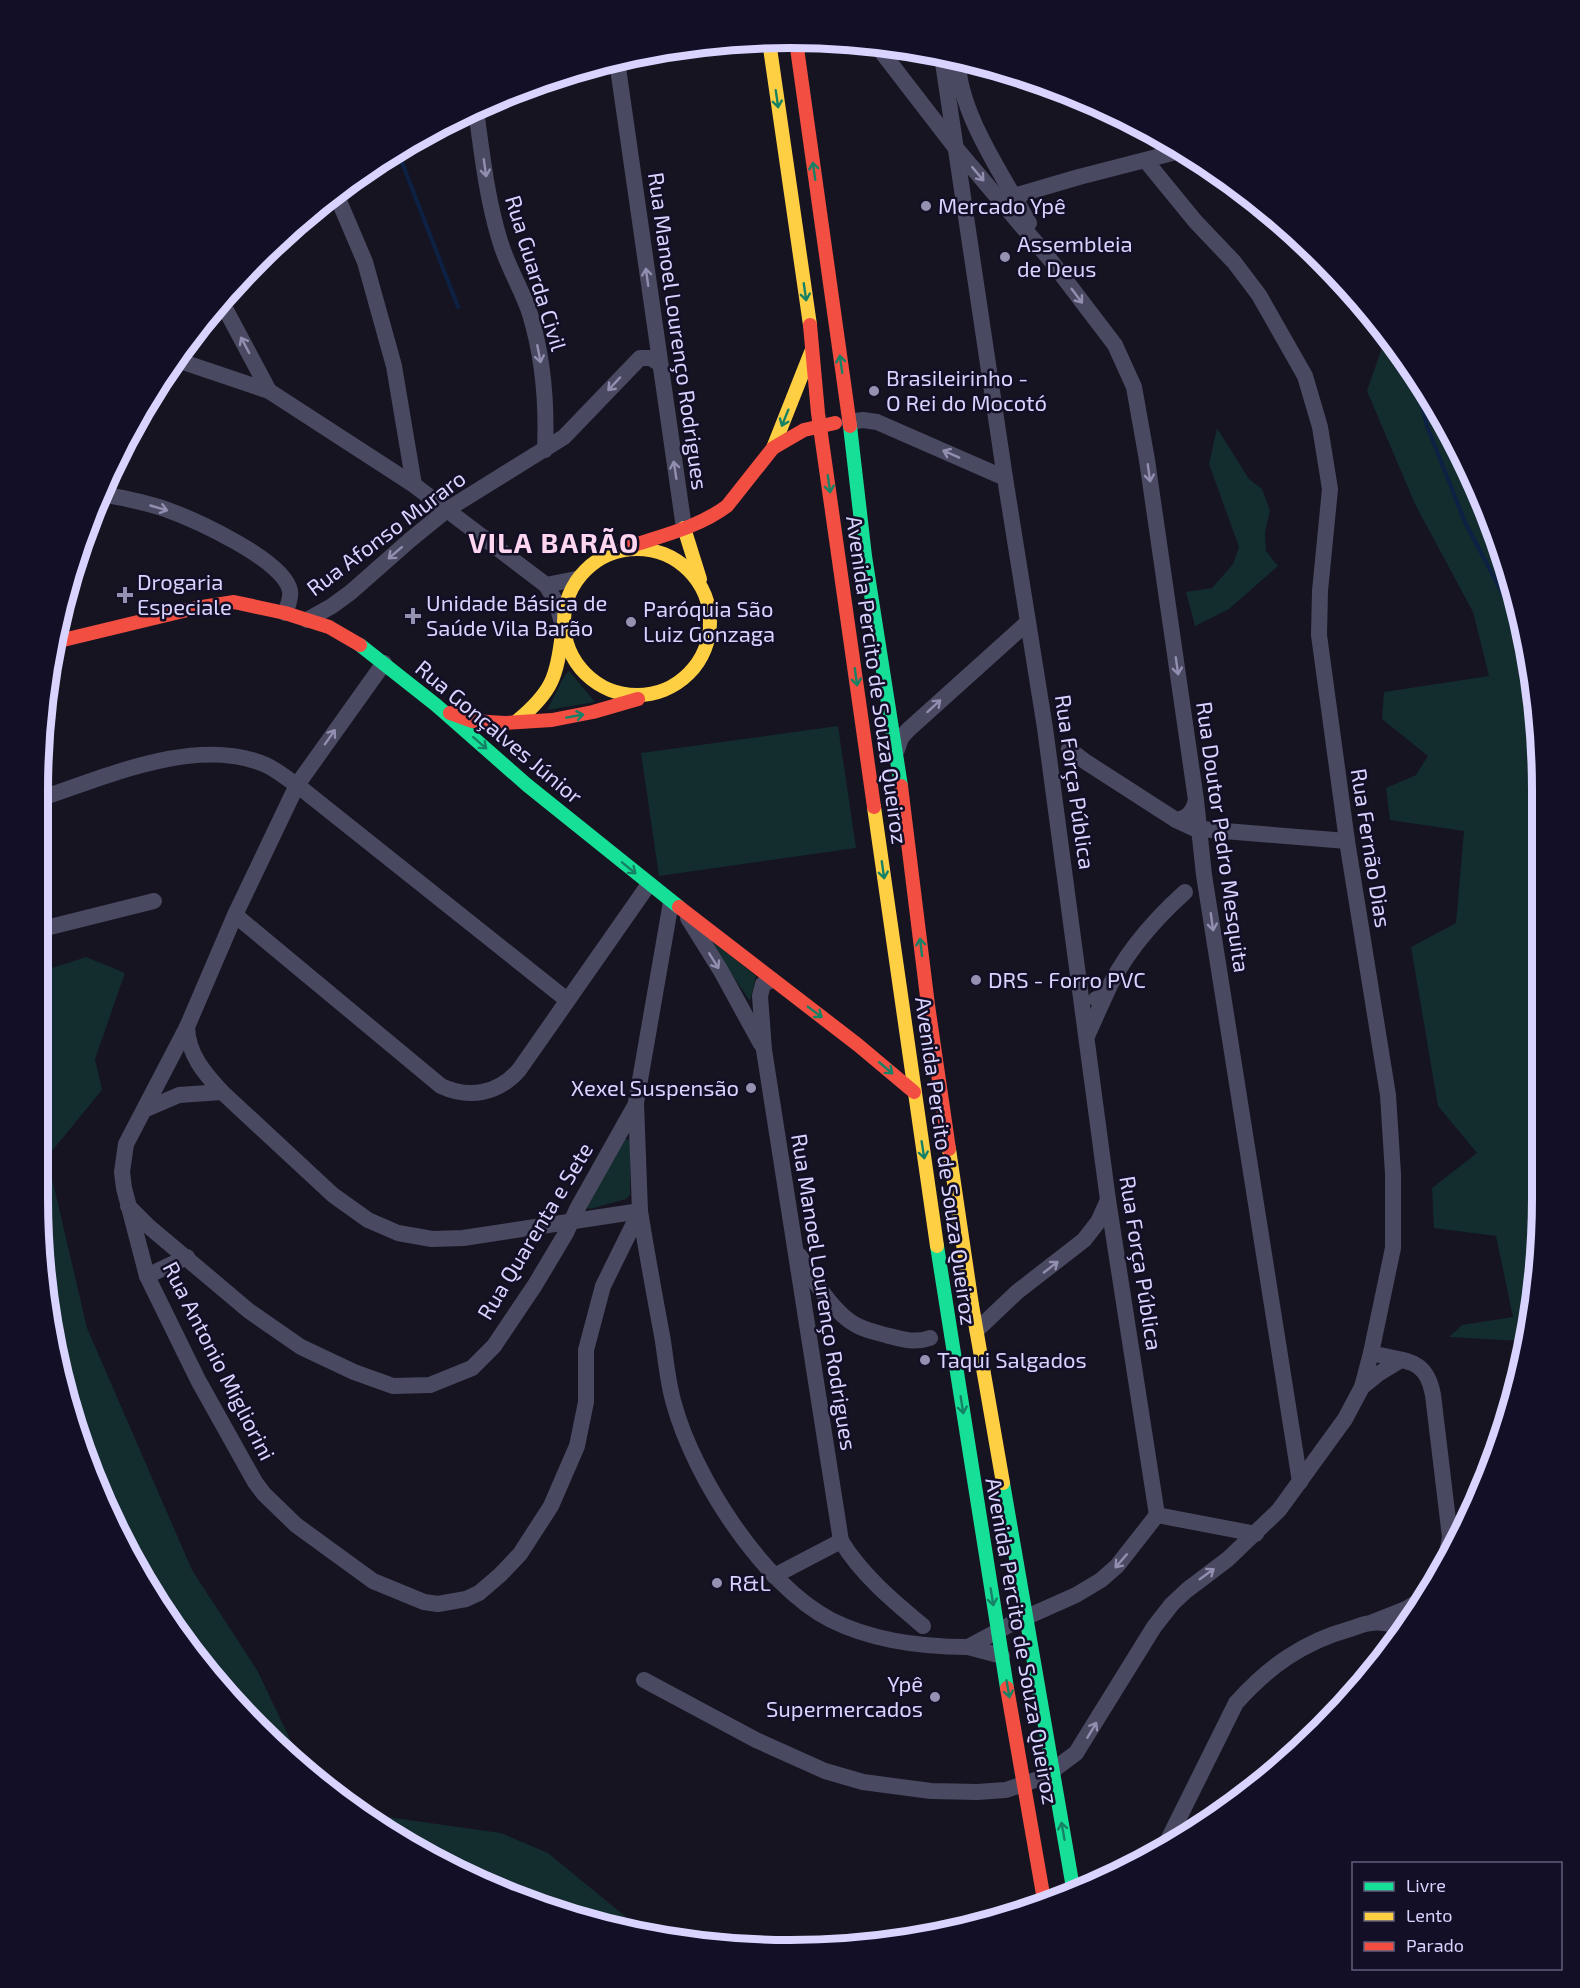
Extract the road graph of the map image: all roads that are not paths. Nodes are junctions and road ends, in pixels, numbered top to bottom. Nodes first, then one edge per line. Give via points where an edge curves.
1 (796, 48) edge
2 (770, 49) edge
3 (884, 54) edge
4 (951, 66) edge
5 (954, 66) edge
6 (618, 68) edge
7 (477, 118) edge
8 (955, 147) junction
9 (1171, 154) edge
10 (1146, 161) junction
11 (1008, 199) junction
12 (339, 200) edge
13 (225, 309) edge
14 (813, 348) junction
15 (184, 362) edge
16 (660, 364) junction
17 (269, 391) junction
18 (849, 422) junction
19 (820, 426) junction
20 (773, 448) junction
21 (545, 450) junction
22 (1005, 478) junction
23 (414, 485) junction
24 (109, 496) edge
25 (448, 509) junction
26 (684, 528) junction
27 (612, 552) junction
28 (576, 579) junction
29 (546, 585) junction
30 (708, 604) junction
31 (285, 613) junction
32 (307, 620) junction
33 (1028, 622) junction
34 (563, 626) junction
35 (63, 640) edge
36 (384, 663) junction
37 (658, 692) junction
38 (436, 705) junction
39 (517, 721) junction
40 (1045, 728) junction
41 (1069, 749) junction
42 (897, 750) junction
43 (1049, 757) junction
44 (297, 785) junction
45 (48, 796) edge
46 (1196, 800) junction
47 (1176, 820) junction
48 (1200, 829) junction
49 (1347, 841) junction
50 (1204, 875) junction
51 (649, 884) junction
52 (1185, 892) junction
53 (1208, 894) junction
54 (154, 901) dead end
55 (677, 906) junction
56 (235, 915) junction
57 (48, 928) edge
58 (772, 980) junction
59 (1105, 996) junction
60 (567, 1000) junction
61 (1083, 1003) junction
62 (928, 1005) junction
63 (187, 1027) junction
64 (1087, 1035) junction
65 (907, 1041) junction
66 (858, 1045) junction
67 (764, 1050) junction
68 (222, 1092) junction
69 (914, 1092) junction
70 (636, 1103) junction
71 (144, 1110) junction
72 (930, 1194) junction
73 (1108, 1200) junction
74 (128, 1205) junction
75 (640, 1211) junction
76 (571, 1221) junction
77 (1084, 1240) junction
78 (1114, 1240) junction
79 (794, 1244) junction
80 (187, 1257) junction
81 (147, 1276) junction
82 (822, 1289) junction
83 (1017, 1292) junction
84 (803, 1298) junction
85 (972, 1305) junction
86 (949, 1326) junction
87 (977, 1330) junction
88 (930, 1338) junction
89 (953, 1348) junction
90 (1371, 1353) junction
91 (1401, 1360) junction
92 (1362, 1387) junction
93 (1295, 1447) junction
94 (1319, 1455) junction
95 (1300, 1482) junction
96 (1157, 1515) junction
97 (1256, 1534) junction
98 (1450, 1536) edge
99 (841, 1541) junction
100 (774, 1576) junction
101 (1409, 1607) edge
102 (1027, 1617) junction
103 (1373, 1622) junction
104 (923, 1626) junction
105 (1396, 1626) edge
106 (997, 1632) junction
107 (922, 1645) junction
108 (947, 1647) junction
109 (968, 1647) junction
110 (1002, 1656) junction
111 (644, 1680) dead end
112 (1052, 1771) junction
113 (1024, 1784) junction
114 (1006, 1790) junction
115 (1028, 1806) junction
116 (1170, 1835) edge
117 (1072, 1885) edge
118 (1043, 1896) edge

18 -> 1 main road, Avenida Percito de Souza Queiroz
2 -> 14 main road, Avenida Percito de Souza Queiroz
3 - 8 street
4 - 8 street, Rua Força Pública
5 - 11 street
16 -> 6 street, Rua Manoel Lourenço Rodrigues
7 -> 21 street, Rua Guarda Civil via 500,242 530,313 540,360
8 -> 11 street
8 - 22 street, Rua Força Pública
9 - 10 street
10 - 11 street
10 - 49 street, Rua Fernão Dias via 1259,295 1305,376 1320,427 1330,489 1319,634
11 -> 46 street, Rua Doutor Pedro Mesquita via 1115,345 1134,387
12 - 23 street via 365,262 394,366
17 -> 13 street
14 - 19 main road, Avenida Percito de Souza Queiroz
14 -> 20 main road
15 - 17 street
16 -> 21 street, Rua Afonso Muraro via 651,358 640,358 564,437
26 -> 16 street, Rua Manoel Lourenço Rodrigues
17 - 23 street
18 - 19 main road
22 -> 18 street via 877,422
18 - 42 main road, Avenida Percito de Souza Queiroz via 865,556
19 - 20 main road via 804,430
19 -> 65 main road, Avenida Percito de Souza Queiroz
20 - 26 main road via 727,506
21 - 25 street, Rua Afonso Muraro
22 - 33 street, Rua Força Pública
23 - 25 street
24 -> 31 street via 164,509 243,546 288,584
25 - 29 street
25 -> 32 street, Rua Afonso Muraro via 351,592
26 - 27 main road
26 - 30 main road, Rua Manoel Lourenço Rodrigues
27 - 28 main road via 592,562
27 - 30 main road via 649,549 675,559 696,578
28 - 29 street
28 - 34 main road via 566,601
29 - 34 street
30 - 37 main road via 710,631 701,658 683,679
31 - 32 main road, Rua Gonçalves Júnior
31 - 35 main road, Rua Gonçalves Júnior via 234,602
32 - 36 main road, Rua Gonçalves Júnior via 329,627
33 - 40 street, Rua Força Pública
42 -> 33 street via 908,730
34 - 37 main road via 574,660 601,686 629,695
34 - 39 main road via 554,681
36 - 38 main road, Rua Gonçalves Júnior
44 -> 36 street, Rua Antonio Migliorini
39 -> 37 main road via 552,720 593,712
38 - 39 main road via 471,721
38 -> 51 main road, Rua Gonçalves Júnior
40 - 41 street
40 - 43 street, Rua Força Pública
41 - 43 street
41 - 47 street
62 -> 42 main road, Avenida Percito de Souza Queiroz
43 - 61 street, Rua Força Pública
44 - 45 street via 267,765 241,757 192,754 139,766
44 - 56 street, Rua Antonio Migliorini
44 - 60 street
46 - 47 street via 1191,813
46 - 48 street, Rua Doutor Pedro Mesquita
47 - 48 street
48 - 49 street
48 - 50 street, Rua Doutor Pedro Mesquita
49 - 90 street, Rua Fernão Dias via 1388,1095 1393,1174 1393,1248
50 - 52 street
50 - 53 street, Rua Doutor Pedro Mesquita
51 - 55 main road, Rua Gonçalves Júnior
51 - 60 street
52 - 53 street
52 - 59 street via 1131,952
53 -> 93 street, Rua Doutor Pedro Mesquita
54 - 57 street
55 - 58 main road, Rua Gonçalves Júnior
55 -> 67 street, Rua Manoel Lourenço Rodrigues via 721,972
55 - 70 street
56 - 60 street via 450,1090 477,1094 512,1078
56 - 63 street, Rua Antonio Migliorini
58 -> 66 main road, Rua Gonçalves Júnior
58 - 67 street, Rua Manoel Lourenço Rodrigues via 764,984 760,996
59 - 61 street
59 - 64 street
61 - 64 street, Rua Força Pública
62 - 65 main road via 918,1033
62 - 85 main road, Avenida Percito de Souza Queiroz
63 - 68 street via 192,1053
63 - 71 street, Rua Antonio Migliorini
64 - 73 street, Rua Força Pública
65 - 66 main road, Rua Gonçalves Júnior via 889,1049
65 - 69 main road, Avenida Percito de Souza Queiroz
66 -> 69 main road, Rua Gonçalves Júnior
67 - 79 street, Rua Manoel Lourenço Rodrigues
68 - 71 street via 179,1095
68 - 76 street via 333,1195 368,1220 398,1233 432,1239 463,1238
69 -> 72 main road, Avenida Percito de Souza Queiroz
70 - 75 street
70 - 76 street, Rua Quarenta e Sete
71 - 74 street, Rua Antonio Migliorini via 126,1144 122,1172
72 - 85 main road via 939,1211 951,1282
72 - 86 main road, Avenida Percito de Souza Queiroz
73 - 77 street
73 - 78 street, Rua Força Pública
74 - 80 street, Rua Quarenta e Sete
74 - 81 street, Rua Antonio Migliorini
75 - 76 street
75 - 81 street, Rua Antonio Migliorini via 603,1286 586,1350 586,1402 577,1446 551,1506 520,1554 500,1575 479,1593 438,1604 373,1581 296,1525 264,1494 198,1380
75 - 100 street via 674,1404 712,1490 739,1533
76 - 80 street, Rua Quarenta e Sete via 494,1346 472,1368 430,1385 393,1386 301,1347 249,1311
77 - 78 street
83 -> 77 street
78 - 96 street, Rua Força Pública
79 - 82 street
79 - 84 street, Rua Manoel Lourenço Rodrigues
80 - 81 street
82 - 84 street via 808,1290
82 - 88 street via 858,1327 910,1342
83 - 85 street
83 - 87 street
84 - 99 street, Rua Manoel Lourenço Rodrigues
85 - 87 main road, Avenida Percito de Souza Queiroz
86 - 88 street
86 - 89 main road, Avenida Percito de Souza Queiroz
87 - 102 main road, Avenida Percito de Souza Queiroz
88 - 89 street
89 -> 106 main road, Avenida Percito de Souza Queiroz
90 - 91 street
90 - 92 street, Rua Fernão Dias
91 - 92 street
91 - 98 street via 1423,1369 1431,1385
92 - 94 street
93 - 94 street via 1306,1456
93 - 95 street, Rua Doutor Pedro Mesquita
94 - 95 street
95 - 97 street
96 - 97 street
96 -> 102 street via 1101,1580
112 -> 97 street via 1084,1742 1172,1604
99 - 100 street
99 - 104 street, Rua Manoel Lourenço Rodrigues via 886,1596
100 - 107 street via 805,1604 831,1620 877,1636
101 - 103 street
102 - 106 street
102 - 112 main road, Avenida Percito de Souza Queiroz
103 - 105 street
103 - 116 street via 1304,1646 1253,1684 1236,1703
104 - 107 street
104 - 108 street, Rua Manoel Lourenço Rodrigues
106 - 109 street
106 - 110 main road, Avenida Percito de Souza Queiroz
107 - 108 street
108 - 109 street
109 - 110 street
110 -> 113 main road, Avenida Percito de Souza Queiroz
111 - 114 street via 756,1740 825,1771 863,1782 931,1791
112 - 113 street
117 -> 112 main road, Avenida Percito de Souza Queiroz
113 - 114 street
113 - 115 main road, Avenida Percito de Souza Queiroz
114 - 115 street
115 - 118 main road, Avenida Percito de Souza Queiroz

